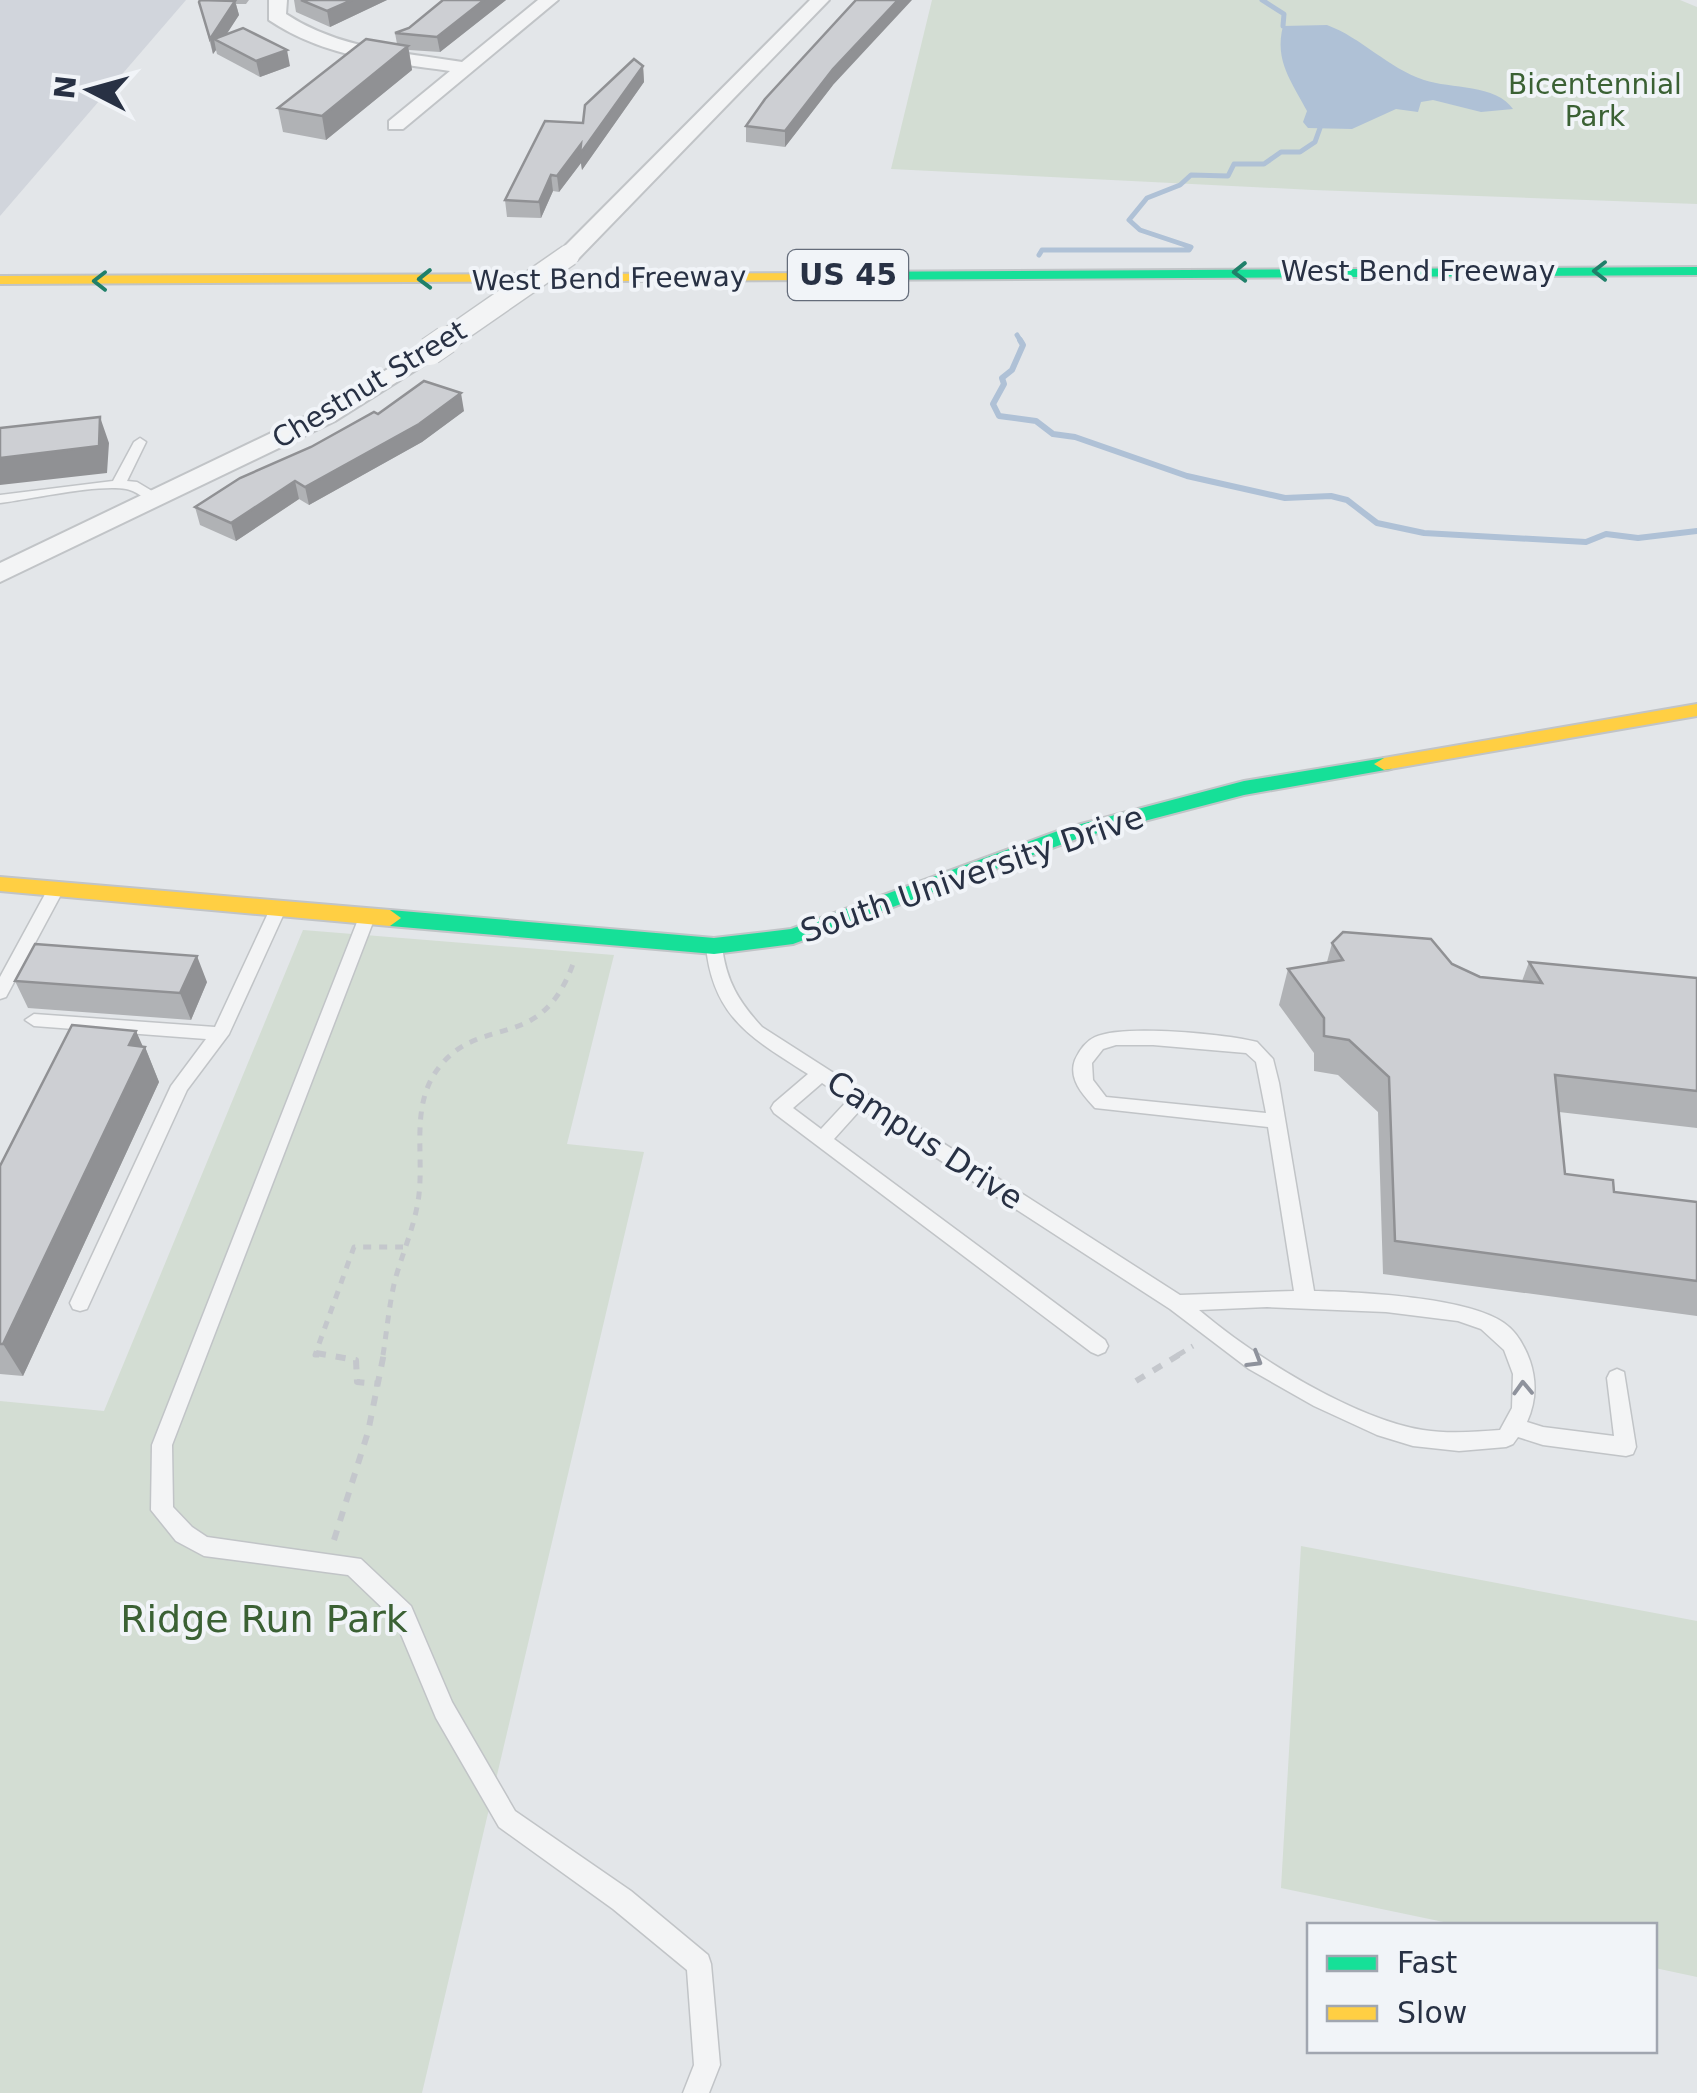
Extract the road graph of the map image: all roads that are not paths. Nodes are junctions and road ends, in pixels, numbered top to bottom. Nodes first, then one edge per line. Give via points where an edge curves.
1 (278, 0) edge
2 (550, 0) edge
3 (820, 0) edge
4 (466, 68) junction
5 (396, 125) dead end
6 (1697, 271) edge
7 (0, 280) edge
8 (522, 310) dead end
9 (442, 311) dead end
10 (140, 442) dead end
11 (118, 485) junction
12 (0, 499) edge
13 (157, 500) junction
14 (0, 574) edge
15 (1697, 710) edge
16 (0, 884) edge
17 (56, 889) junction
18 (278, 909) junction
19 (367, 917) junction
20 (714, 946) junction
21 (0, 994) edge
22 (34, 1020) dead end
23 (220, 1034) junction
24 (822, 1073) junction
25 (860, 1098) junction
26 (1276, 1121) junction
27 (823, 1138) junction
28 (1305, 1297) junction
29 (80, 1303) dead end
30 (1177, 1303) junction
31 (1098, 1346) dead end
32 (1617, 1378) dead end
33 (1514, 1427) junction
34 (696, 2093) edge

1 - 4 street via 276,16 299,34 372,54
2 - 4 street
3 - 13 street, Chestnut Street, bridge via 569,255 326,416
4 - 5 street
6 -> 7 main road, West Bend Freeway / US 45
8 - 9 main road, West Bend Freeway
10 - 11 lane
11 - 12 lane
11 - 13 lane via 132,485
13 - 14 street, Chestnut Street
15 - 20 main road, South University Drive via 1244,788 1073,832 793,936
16 - 17 main road, South University Drive
17 - 18 main road, South University Drive
17 - 21 lane
18 - 19 main road, South University Drive
18 - 23 lane
19 - 20 main road, South University Drive
19 - 34 lane via 162,1445 162,1510 204,1546 354,1566 404,1613 444,1710 507,1819 699,1964 707,2065
20 - 24 lane, Campus Drive via 717,978 731,1004 756,1032
22 - 23 lane
23 - 29 lane via 180,1086
24 - 25 lane, Campus Drive
24 - 27 lane via 780,1108
25 - 27 lane
25 - 30 lane, Campus Drive
26 - 26 lane via 1264,1059 1251,1047 1124,1038 1102,1041 1086,1054 1087,1090 1101,1103
26 - 28 lane
27 - 31 lane
28 - 30 lane
33 -> 28 lane via 1526,1394 1520,1356 1498,1330 1466,1314
30 -> 33 lane, Campus Drive via 1212,1334 1368,1422 1416,1438 1476,1442 1506,1438
32 - 33 lane via 1626,1447

